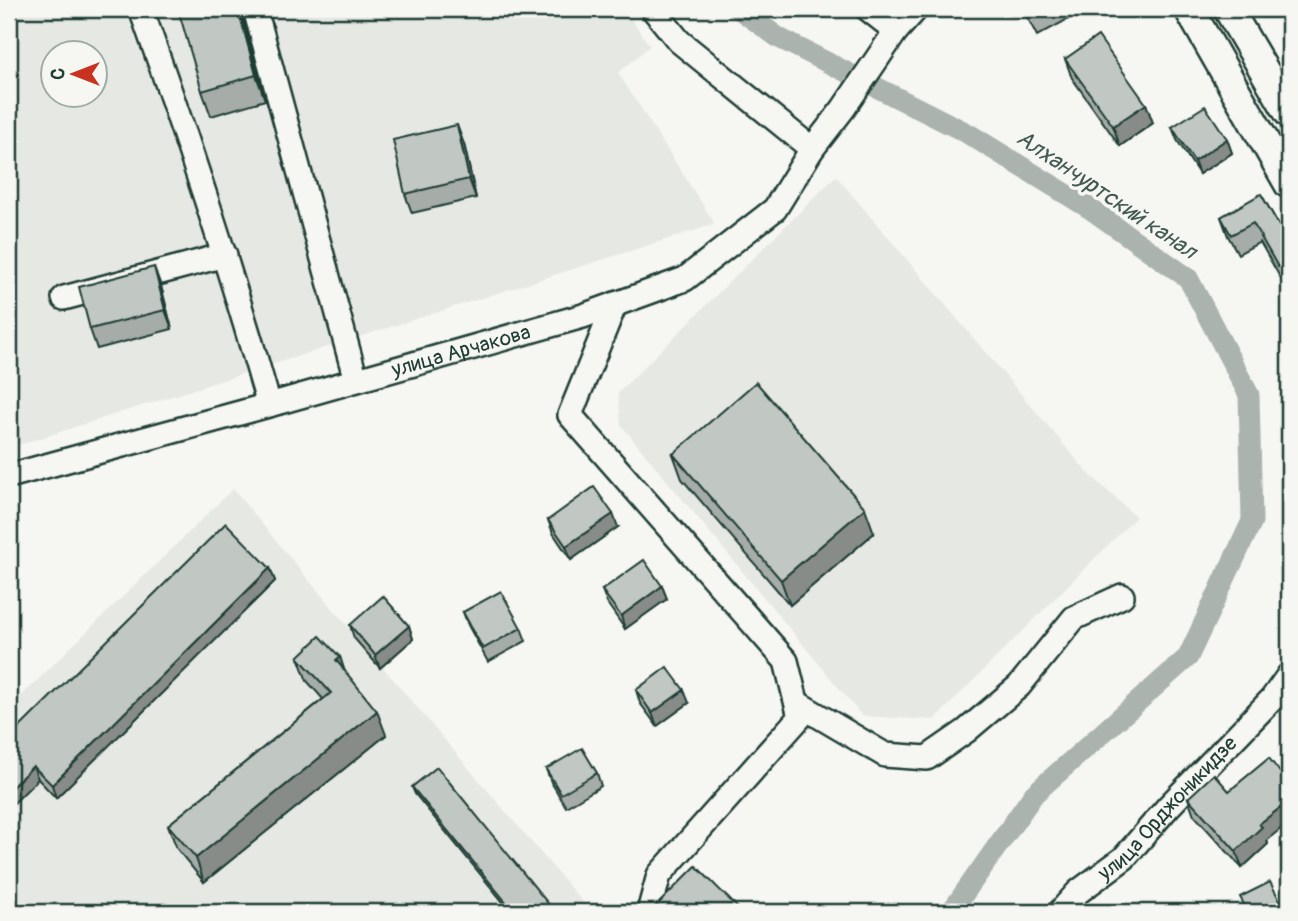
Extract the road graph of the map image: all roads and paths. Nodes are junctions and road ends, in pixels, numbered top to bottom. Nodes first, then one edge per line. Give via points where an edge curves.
1 (141, 9) edge
2 (255, 9) edge
3 (653, 9) edge
4 (868, 9) edge
5 (916, 9) edge
6 (1189, 9) edge
7 (1228, 9) edge
8 (897, 31) junction
9 (1289, 113) edge
10 (812, 149) junction
11 (1289, 184) edge
12 (225, 255) junction
13 (64, 298) dead end
14 (615, 304) junction
15 (356, 380) junction
16 (269, 405) junction
17 (9, 475) edge
18 (1122, 596) dead end
19 (1289, 675) edge
20 (797, 703) junction
21 (649, 912) edge
22 (1060, 912) edge

1 - 12 street
2 - 15 street
3 - 10 street via 679,41
4 - 8 street
5 - 8 street
6 - 11 main road
7 - 9 main road
8 - 10 street, улица Арчакова
10 - 14 street, улица Арчакова via 775,209 765,217 685,279
12 - 13 street
12 - 16 street
14 - 15 street, улица Арчакова
14 - 20 street via 570,415 786,661
15 - 16 street, улица Арчакова
16 - 17 street, улица Арчакова
18 - 20 street via 1074,618 1019,686 927,758 885,755
19 - 22 street, улица Орджоникидзе via 1124,858 1078,891
20 - 21 street via 800,717 659,875

